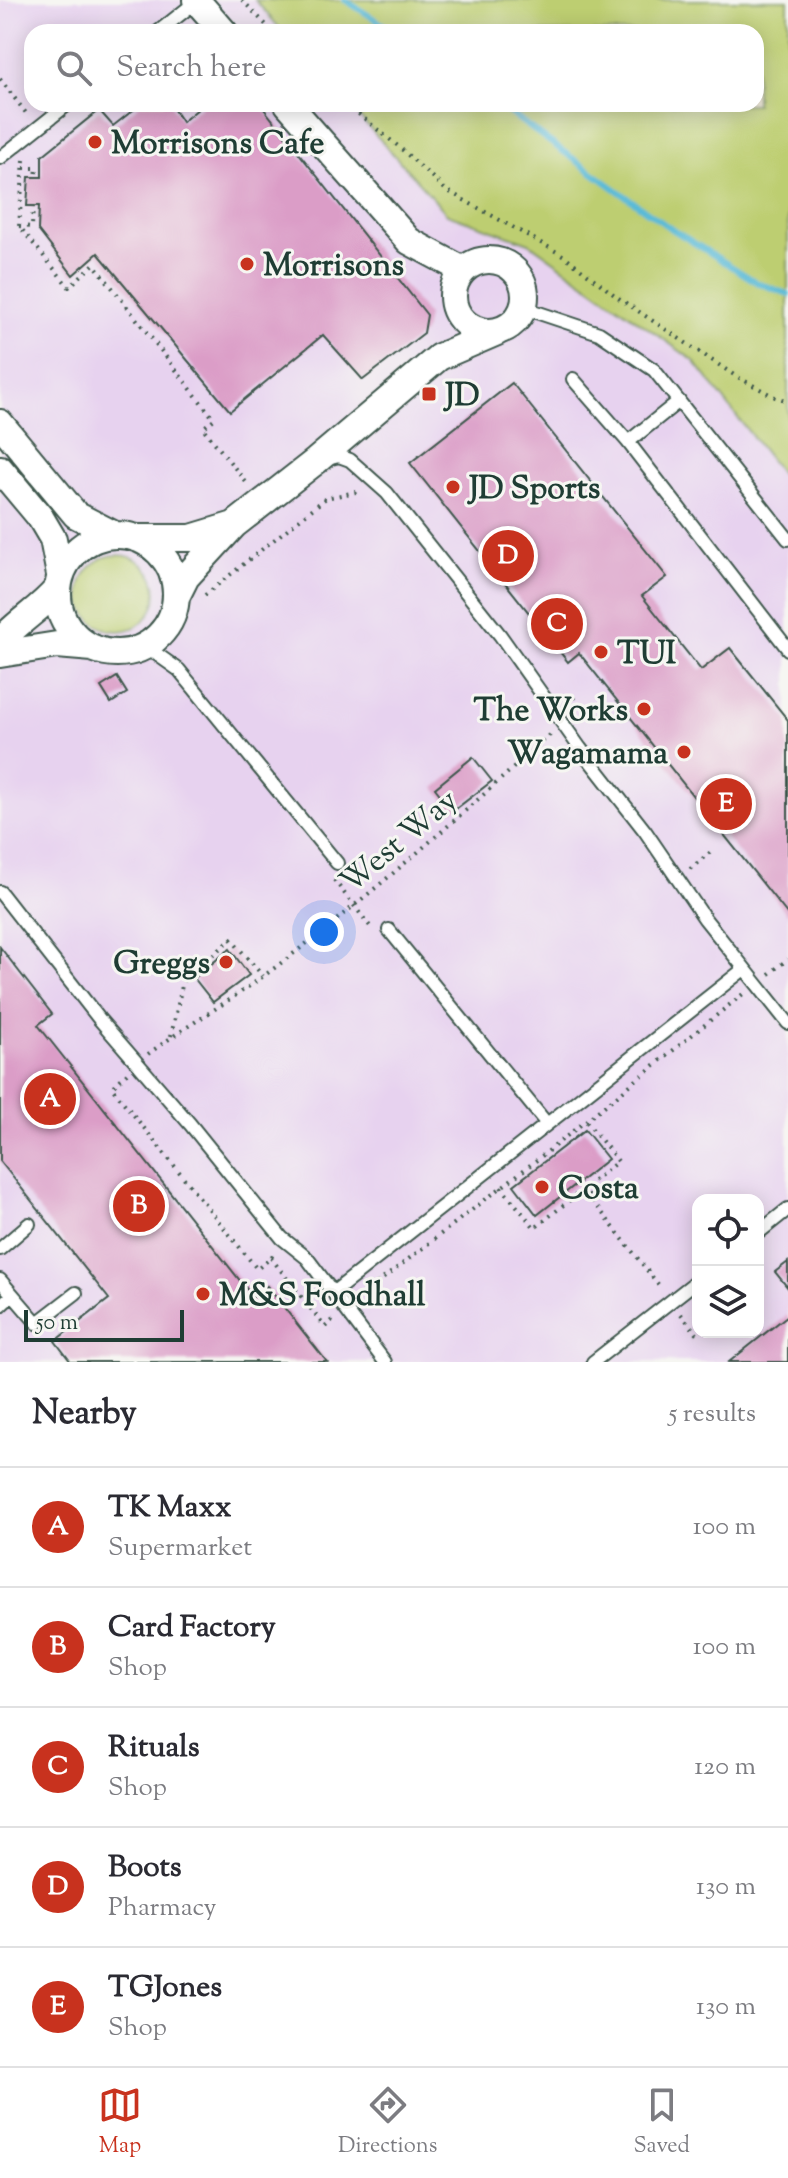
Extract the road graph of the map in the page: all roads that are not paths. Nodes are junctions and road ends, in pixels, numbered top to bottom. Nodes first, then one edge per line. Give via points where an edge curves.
1 (196, 0) edge
2 (168, 24) edge
3 (217, 24) edge
4 (58, 112) edge
5 (295, 112) edge
6 (0, 158) edge
7 (463, 270) junction
8 (454, 306) junction
9 (524, 308) junction
10 (497, 332) junction
11 (439, 357) junction
12 (573, 379) dead end
13 (679, 401) junction
14 (0, 423) edge
15 (628, 442) junction
16 (316, 461) junction
17 (0, 469) edge
18 (234, 525) junction
19 (126, 536) junction
20 (788, 539) edge
21 (59, 582) junction
22 (176, 597) junction
23 (0, 642) edge
24 (93, 648) junction
25 (788, 649) edge
26 (135, 650) junction
27 (0, 654) edge
28 (337, 863) dead end
29 (0, 892) edge
30 (389, 930) dead end
31 (744, 969) junction
32 (788, 1023) edge
33 (547, 1124) junction
34 (788, 1209) edge
35 (29, 1224) dead end
36 (764, 1228) edge
37 (0, 1249) edge
38 (0, 1280) edge
39 (692, 1285) edge
40 (334, 1292) junction
41 (76, 1293) dead end
42 (12, 1295) junction
43 (0, 1306) edge
44 (385, 1362) edge
45 (593, 1362) edge

1 - 2 lane
1 - 3 street
4 - 6 lane
5 - 7 street via 409,241
7 - 8 street via 454,287
7 - 9 street via 485,259 509,265 524,284
8 - 10 street via 475,330
8 - 11 street
9 - 10 street via 509,327
9 - 13 lane via 599,333 654,370
10 - 11 street
11 - 16 street
12 - 15 lane
13 - 15 lane
13 - 20 lane
14 - 19 street via 76,515
15 - 25 lane
16 - 18 street
16 - 31 lane via 339,456 350,460 387,493 500,635
17 - 21 street via 53,539
18 - 19 street via 191,538
18 - 22 street
19 - 21 street via 97,538 81,546
19 - 22 street via 157,550 170,569
21 - 23 street via 42,607
21 - 24 street via 61,614 73,634
22 - 26 street via 167,625
24 - 26 street
24 - 27 street via 57,645
26 - 28 lane via 168,661 198,692
29 - 40 lane via 282,1238 307,1258
30 - 33 lane
31 - 32 lane
31 - 33 lane
33 - 40 lane
34 - 36 lane
35 - 37 lane
38 - 42 lane
39 - 45 lane
40 - 44 lane
41 - 42 lane via 37,1323
42 - 43 lane

